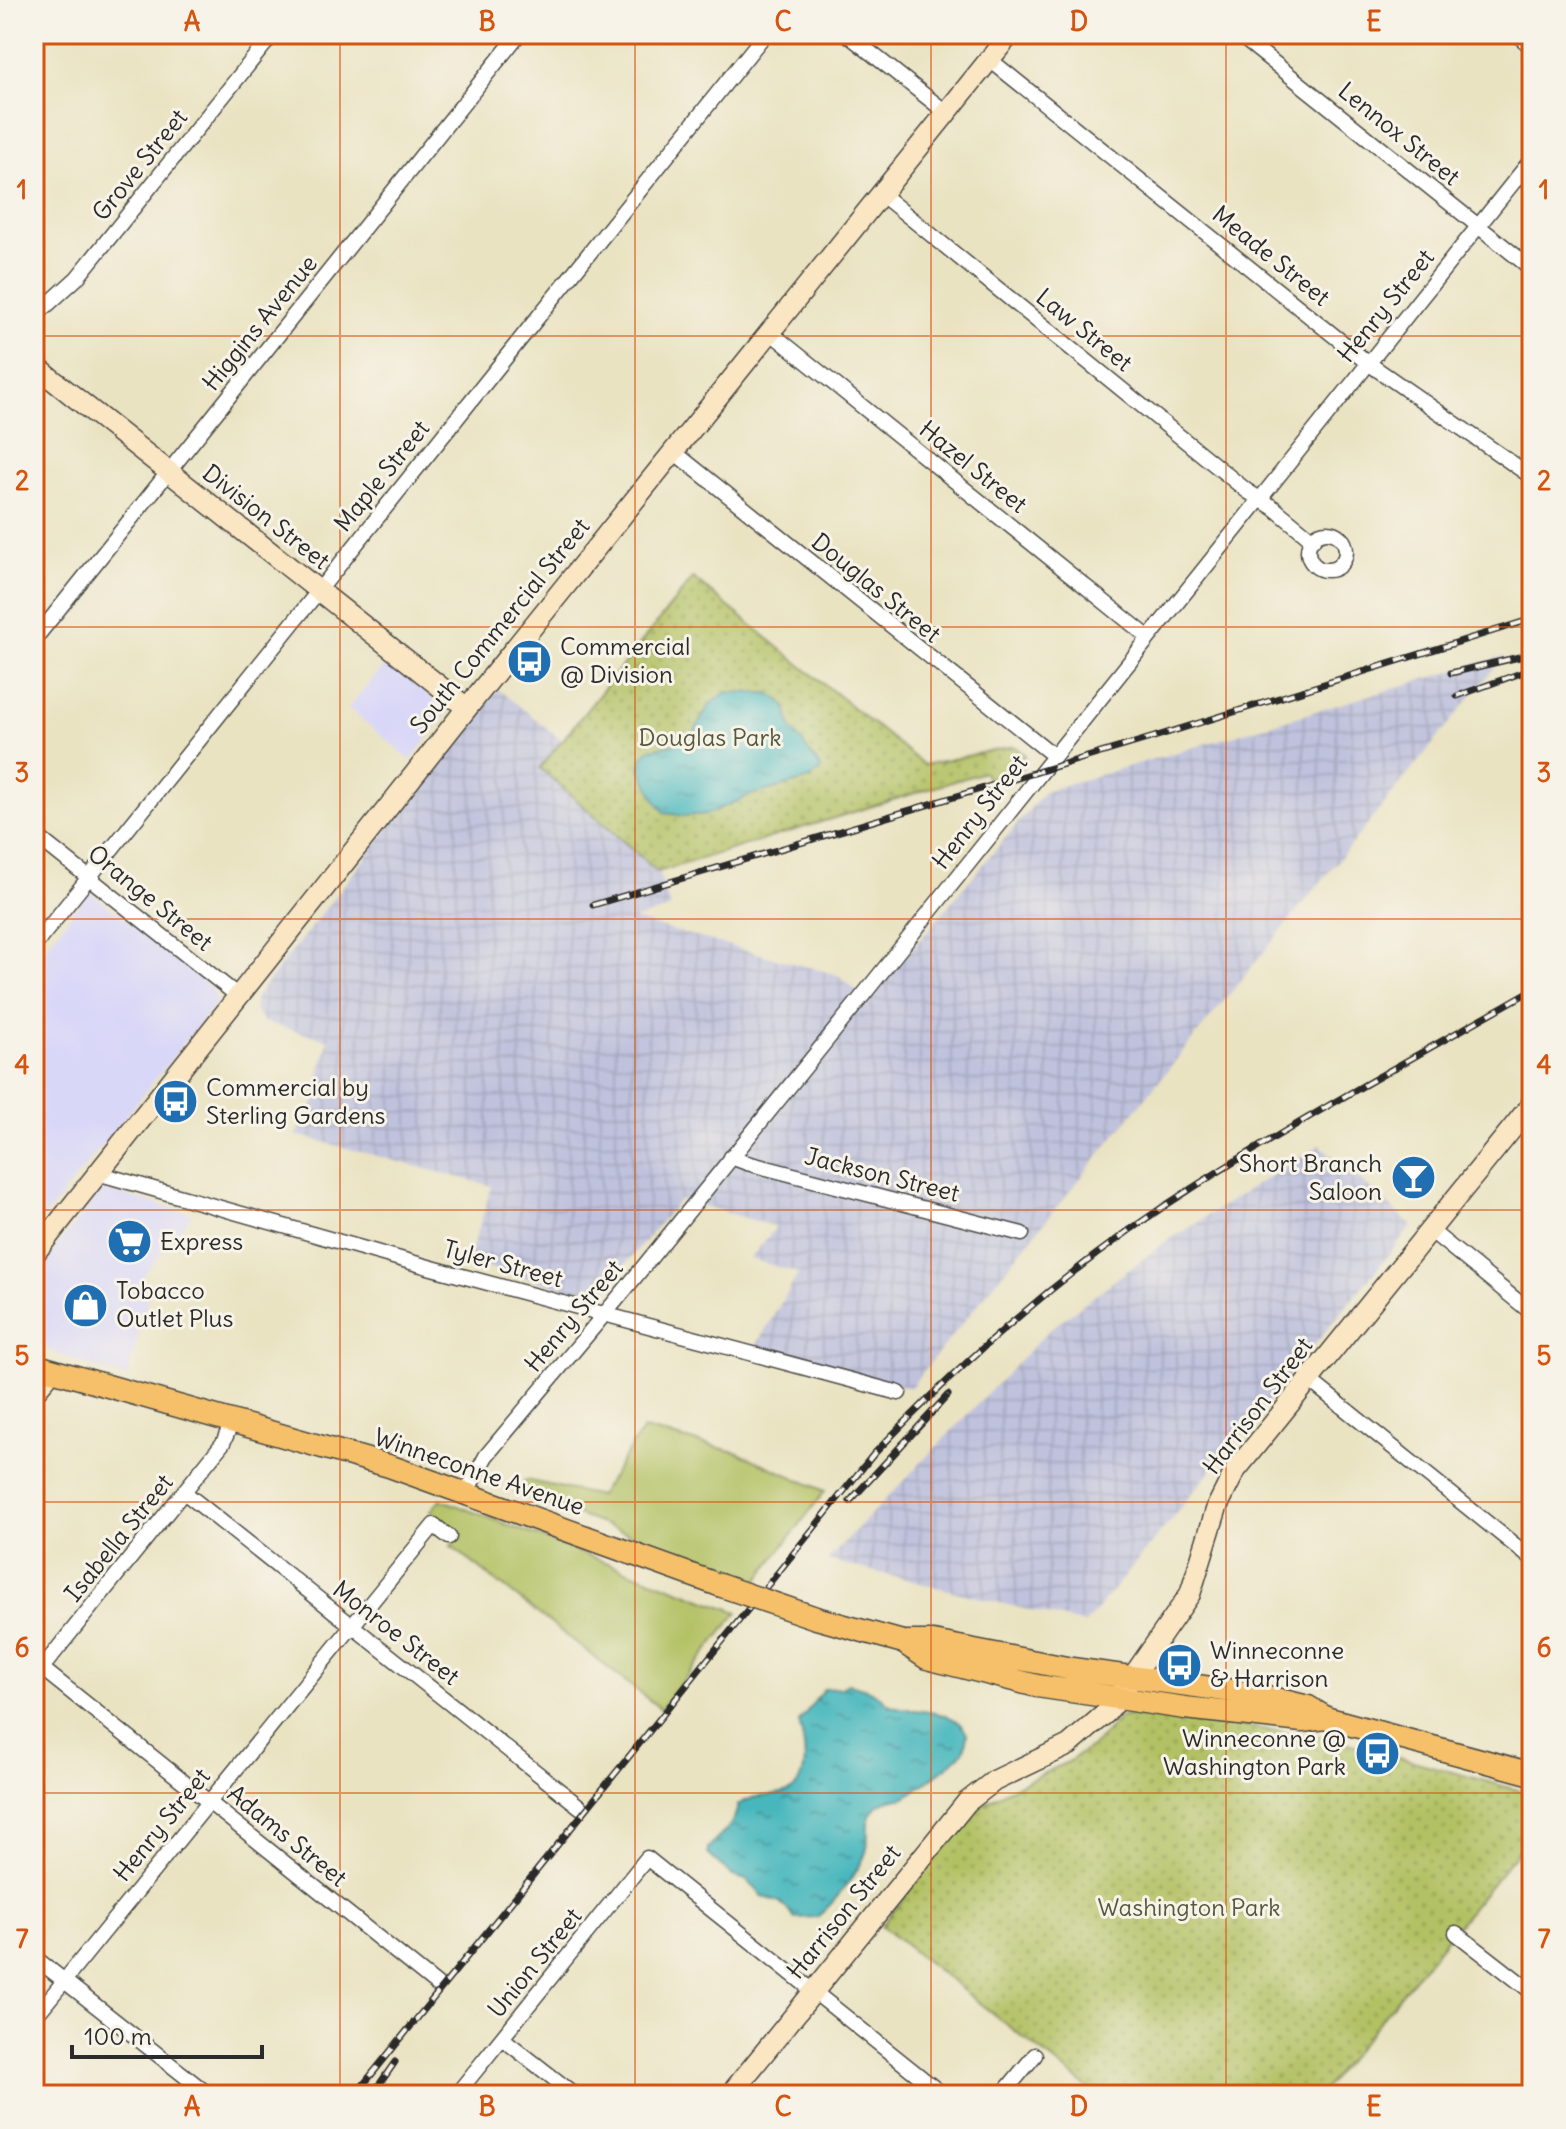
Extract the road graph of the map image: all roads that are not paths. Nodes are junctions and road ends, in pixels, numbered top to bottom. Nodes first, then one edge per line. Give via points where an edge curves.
1 (273, 34) edge
2 (519, 34) edge
3 (765, 34) edge
4 (847, 34) edge
5 (1010, 34) edge
6 (1238, 34) edge
7 (1516, 34) edge
8 (1532, 47) edge
9 (989, 59) junction
10 (947, 113) junction
11 (1532, 159) edge
12 (881, 194) junction
13 (1478, 226) junction
14 (1532, 269) edge
15 (34, 317) edge
16 (770, 332) junction
17 (1368, 363) junction
18 (34, 365) edge
19 (674, 452) junction
20 (168, 473) junction
21 (1532, 477) edge
22 (1260, 499) junction
23 (1313, 540) dead end
24 (319, 591) junction
25 (1148, 637) junction
26 (34, 640) edge
27 (467, 708) junction
28 (1053, 755) junction
29 (34, 834) edge
30 (89, 877) junction
31 (34, 946) edge
32 (238, 996) junction
33 (1532, 1104) edge
34 (731, 1157) junction
35 (97, 1173) junction
36 (1430, 1230) junction
37 (1022, 1234) dead end
38 (34, 1254) edge
39 (604, 1313) junction
40 (1532, 1313) edge
41 (34, 1350) edge
42 (43, 1368) edge
43 (1308, 1379) junction
44 (34, 1392) edge
45 (899, 1393) dead end
46 (232, 1422) junction
47 (184, 1492) junction
48 (466, 1493) junction
49 (449, 1537) dead end
50 (1532, 1559) edge
51 (353, 1626) junction
52 (903, 1642) junction
53 (36, 1669) edge
54 (1133, 1678) junction
55 (1118, 1698) junction
56 (1326, 1718) junction
57 (1532, 1774) edge
58 (209, 1802) junction
59 (580, 1807) dead end
60 (1456, 1933) dead end
61 (34, 1957) edge
62 (65, 1981) junction
63 (437, 1985) dead end
64 (1530, 1986) edge
65 (814, 1991) junction
66 (34, 2018) edge
67 (502, 2038) junction
68 (1035, 2055) dead end
69 (209, 2095) edge
70 (456, 2095) edge
71 (575, 2095) edge
72 (730, 2095) edge
73 (943, 2095) edge
74 (1002, 2095) edge

1 - 15 street, Grove Street via 77,278
2 - 20 street, Higgins Avenue
3 - 24 street, Maple Street
4 - 10 street
5 - 9 main road, South Commercial Street
6 - 13 street, Lennox Street
7 - 8 street
9 - 10 main road, South Commercial Street
9 - 17 street, Meade Street
10 - 12 main road, South Commercial Street
11 - 13 street, Henry Street
12 - 16 main road, South Commercial Street
12 - 22 street, Law Street
13 - 14 street, Lennox Street
13 - 17 street, Henry Street
16 - 19 main road, South Commercial Street
16 - 25 street, Hazel Street
17 - 21 street, Meade Street
17 - 22 street, Henry Street
18 - 20 main road, Division Street
19 - 27 main road, South Commercial Street
19 - 28 street, Douglas Street
20 - 24 main road, Division Street
20 - 26 street, Higgins Avenue
22 - 23 street, Law Street
22 - 25 street, Henry Street
24 - 27 main road, Division Street
24 - 30 street, Maple Street
25 - 28 street, Henry Street
27 - 32 main road, South Commercial Street
28 - 34 street, Henry Street
29 - 30 street, Orange Street
30 - 31 street, Maple Street
30 - 32 street, Orange Street
32 - 35 main road, South Commercial Street
33 - 36 main road, Harrison Street
34 - 37 street, Jackson Street
34 - 39 street, Henry Street
35 - 38 main road, South Commercial Street
35 - 39 street, Tyler Street
36 - 40 street
36 - 43 main road, Harrison Street
39 - 45 street, Tyler Street
39 - 48 street, Henry Street via 486,1456
41 - 42 main road
42 - 44 main road
42 - 46 main road, Winneconne Avenue
43 - 50 street
43 - 54 main road, Harrison Street via 1235,1471 1217,1507 1190,1594
46 - 47 street, Isabella Street via 223,1443
46 - 48 main road, Winneconne Avenue via 353,1454
47 - 51 street, Monroe Street
47 - 53 street, Isabella Street
48 - 52 main road, Winneconne Avenue, bridge via 719,1585
49 - 51 street, Henry Street via 434,1525
51 - 58 street, Henry Street
51 - 59 street, Monroe Street
52 - 54 main road, Winneconne Avenue via 933,1642
52 - 55 main road, Winneconne Avenue via 927,1658 1056,1690
53 - 58 street, Adams Street
54 - 55 main road, Harrison Street
54 - 56 main road, Winneconne Avenue via 1255,1694 1308,1707
55 - 56 main road, Winneconne Avenue via 1302,1721
55 - 65 main road, Harrison Street via 1069,1745 994,1781 967,1802
56 - 57 main road, Winneconne Avenue
58 - 62 street, Henry Street
58 - 63 street, Adams Street
60 - 64 street
61 - 62 street
62 - 66 street, Henry Street
62 - 69 street
65 - 67 street, Union Street via 647,1858
65 - 72 main road, Harrison Street
65 - 73 street
67 - 70 street, Union Street
67 - 71 street
68 - 74 street

